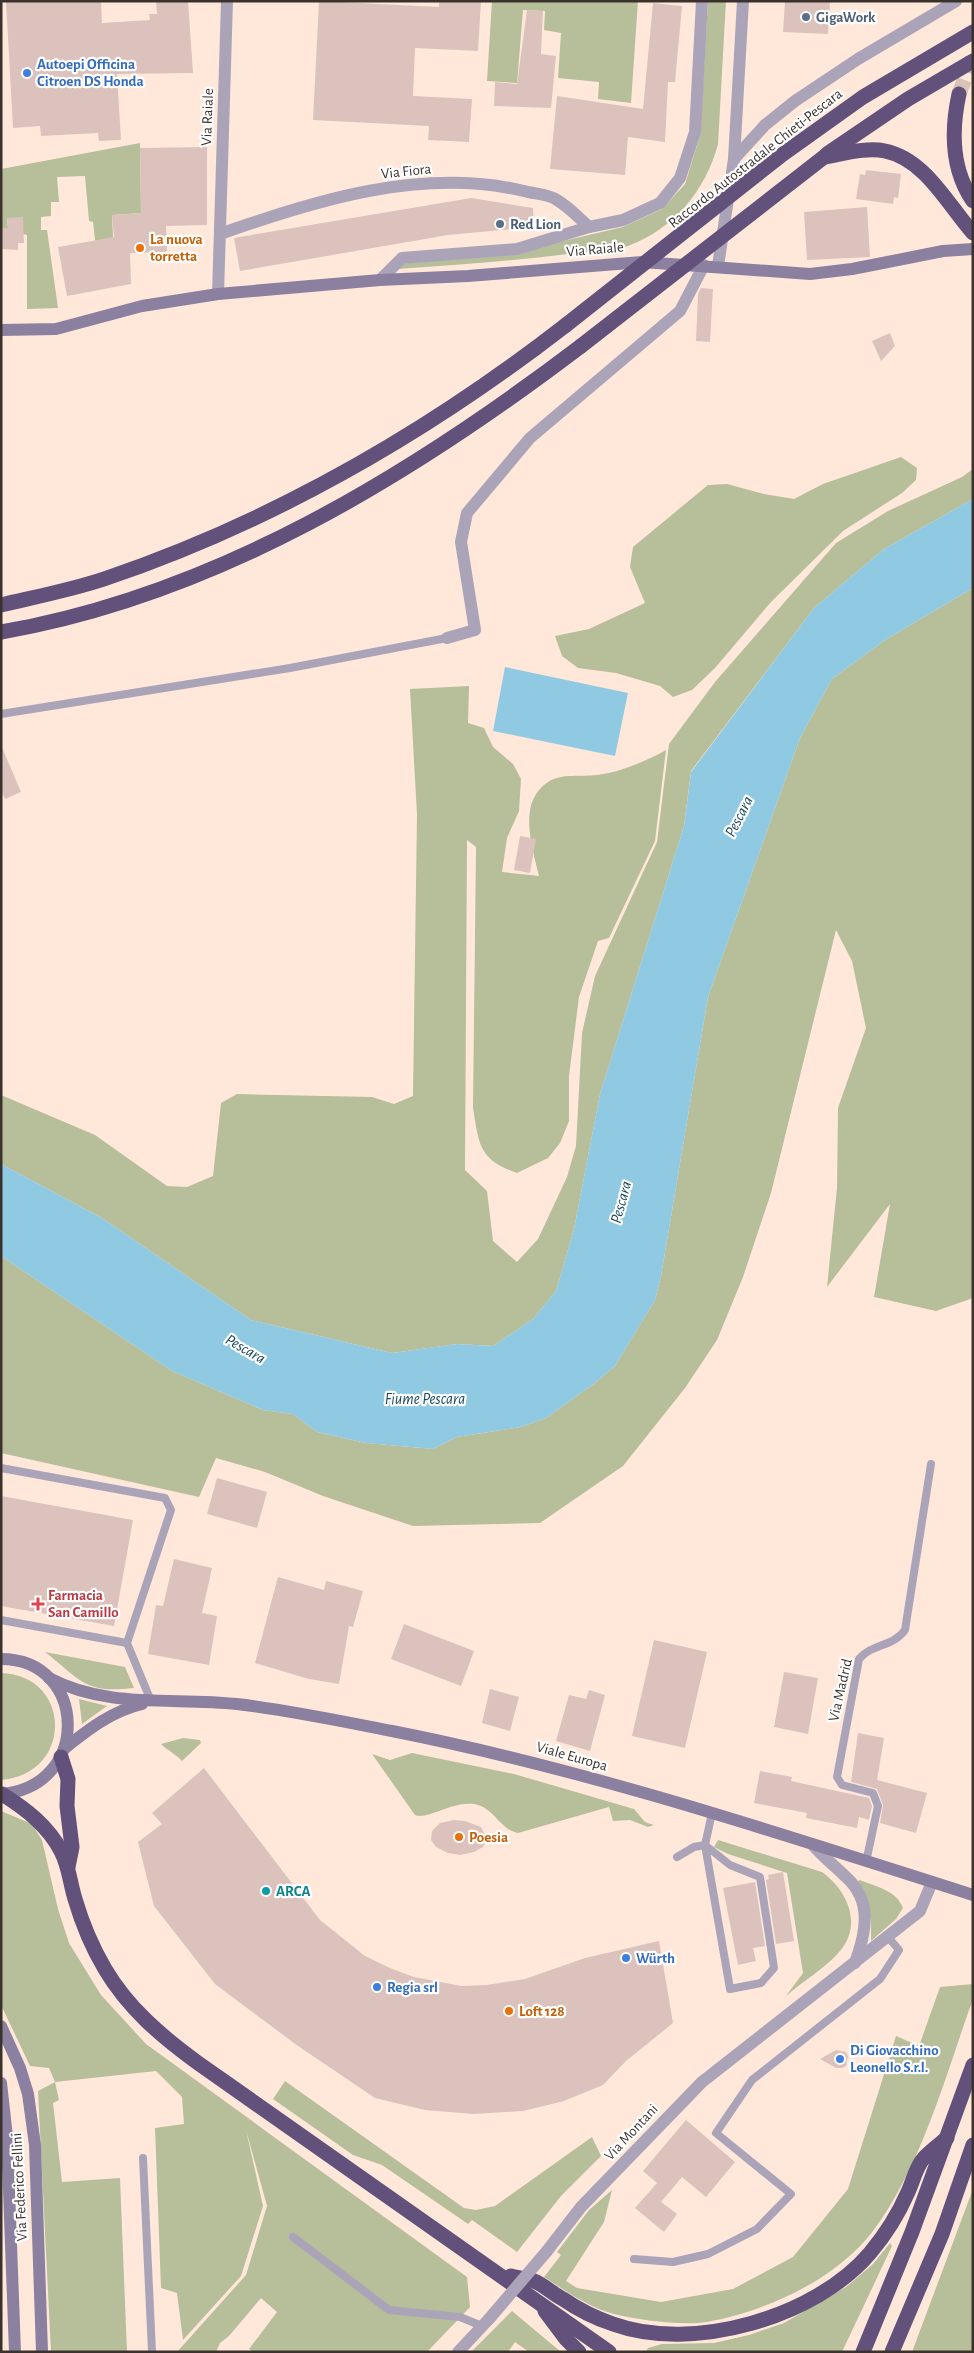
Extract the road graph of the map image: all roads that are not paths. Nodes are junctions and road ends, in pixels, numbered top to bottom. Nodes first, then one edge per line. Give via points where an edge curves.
1 (227, 1) edge
2 (702, 1) edge
3 (743, 1) edge
4 (956, 1) edge
5 (973, 32) edge
6 (973, 61) edge
7 (959, 94) tunnel mouth
8 (824, 157) junction
9 (734, 159) junction
10 (973, 202) edge
11 (589, 227) junction
12 (220, 234) junction
13 (973, 234) edge
14 (973, 249) edge
15 (704, 265) junction
16 (718, 266) junction
17 (380, 280) junction
18 (218, 294) junction
19 (1, 330) edge
20 (1, 605) edge
21 (1, 632) edge
22 (447, 638) joint
23 (1, 714) edge
24 (931, 1464) dead end
25 (1, 1468) edge
26 (1, 1620) edge
27 (127, 1643) junction
28 (1, 1659) edge
29 (49, 1678) junction
30 (152, 1702) junction
31 (63, 1753) junction
32 (2, 1794) edge
33 (712, 1813) junction
34 (705, 1845) junction
35 (813, 1845) junction
36 (677, 1857) dead end
37 (866, 1862) junction
38 (68, 1867) junction
39 (932, 1882) junction
40 (973, 1895) edge
41 (888, 1936) junction
42 (855, 1963) junction
43 (1, 2026) edge
44 (973, 2064) edge
45 (1, 2083) edge
46 (947, 2138) junction
47 (973, 2145) edge
48 (143, 2158) dead end
49 (293, 2237) dead end
50 (634, 2259) dead end
51 (497, 2273) junction
52 (536, 2300) junction
53 (486, 2322) junction
54 (14, 2352) edge
55 (42, 2352) edge
56 (152, 2352) edge
57 (458, 2352) edge
58 (579, 2352) edge
59 (610, 2352) edge
60 (863, 2352) edge
61 (892, 2352) edge

1 - 12 street, Via Raiale
2 - 11 street via 695,132 680,178 660,203 623,220
3 - 9 street
4 - 9 street via 795,101 765,125
5 - 20 highway, Raccordo Autostradale Chieti-Pescara, bridge via 863,97 534,350 444,412 336,478 184,549 102,580
6 - 8 highway via 908,99
7 - 10 highway via 955,114 956,161
8 - 13 highway via 884,150 906,159 925,175
8 - 21 highway, bridge via 580,346 456,435 373,486 255,550 185,579 111,604
9 - 16 street
11 - 12 street, Via Fiora via 556,199 494,184 424,184 352,193 282,212
11 - 17 street via 517,249 402,258
12 - 18 street, Via Raiale
14 - 16 street, Via Raiale via 943,251 810,274
15 - 16 street, Via Raiale
15 - 17 street, Via Raiale via 642,262
15 - 22 street via 680,311 530,438 467,513 461,542 475,630
17 - 18 street, Via Raiale
18 - 19 street, Via Raiale via 142,306 56,329
22 - 23 lane via 290,668
24 - 37 lane, Via Madrid via 905,1630 898,1639 867,1651 859,1659 837,1777 842,1785 873,1793 878,1806
25 - 27 lane via 165,1498 171,1510
26 - 27 lane
27 - 30 lane
28 - 29 street, Viale Europa via 29,1665
29 - 30 street, Viale Europa via 70,1689 104,1697
29 - 31 street via 61,1696 68,1716
30 - 31 street, Viale Europa via 127,1707 109,1716 92,1726
30 - 33 street, Viale Europa via 237,1704 353,1723 548,1766
31 - 32 street, Viale Europa via 55,1767 37,1784
31 - 38 highway via 72,1847
32 - 38 highway via 42,1824 53,1837
33 - 34 lane
33 - 35 street, Viale Europa
34 - 34 lane via 730,1989 761,1983 774,1968 760,1877 730,1865
34 - 36 lane
35 - 37 street, Viale Europa
35 - 42 street via 853,1884 861,1899 866,1926
37 - 39 street, Viale Europa
38 - 51 highway via 82,1922 96,1952 122,1995 147,2022 198,2063
39 - 40 street, Viale Europa
39 - 41 street, Via Montani via 920,1911
41 - 42 street, Via Montani
41 - 50 lane via 899,1950 880,1979 752,2080 716,2133 790,2194 757,2229 708,2254 673,2262
42 - 53 street, Via Montani, bridge via 689,2094 581,2208
43 - 55 street, Via Federico Fellini via 28,2094 36,2145
44 - 46 highway
45 - 54 street, Via Federico Fellini via 8,2137
46 - 51 highway via 922,2159 893,2224 869,2255 820,2293 767,2319 713,2332 674,2334 635,2329 585,2313 534,2282
46 - 60 highway
47 - 61 highway via 942,2234
48 - 56 lane
49 - 53 lane via 389,2310
51 - 52 highway
52 - 58 highway
52 - 59 highway
53 - 57 street, Via Montani

